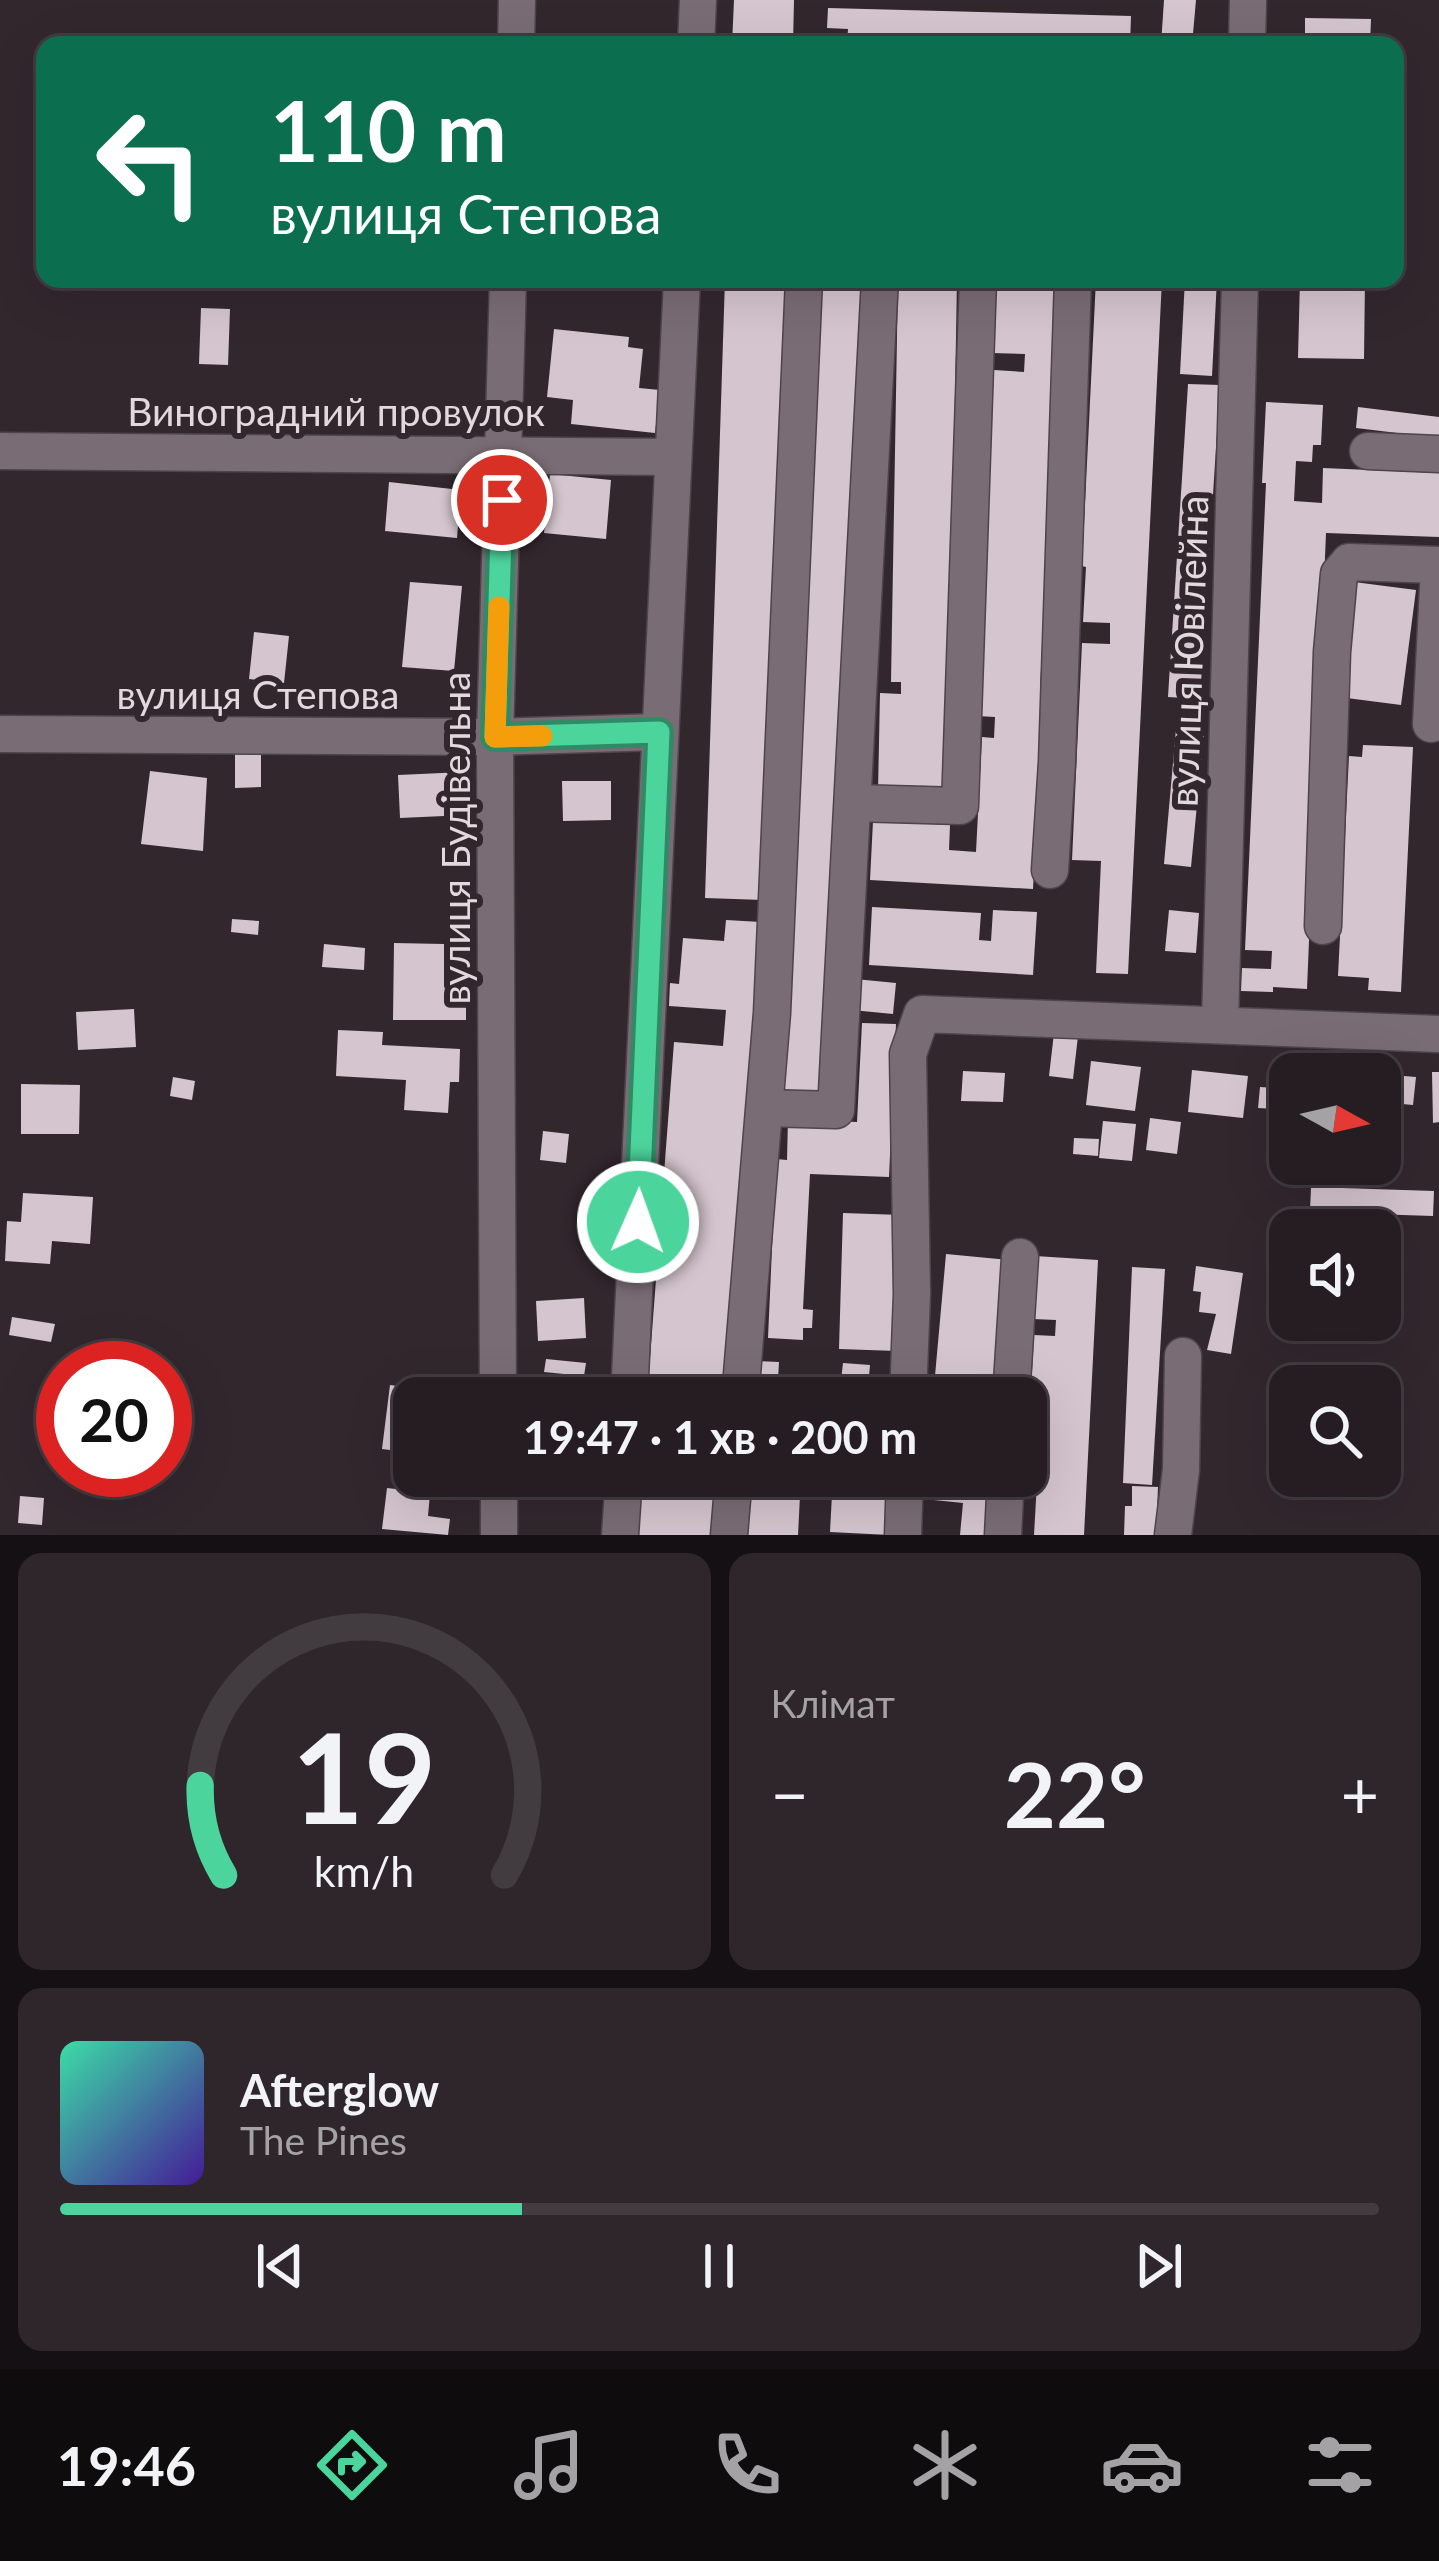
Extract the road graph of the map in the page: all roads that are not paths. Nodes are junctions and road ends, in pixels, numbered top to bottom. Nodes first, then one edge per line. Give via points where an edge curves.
1 (517, 0) edge
2 (698, 0) edge
3 (1248, 0) edge
4 (516, 36) edge
5 (696, 36) edge
6 (1247, 36) edge
7 (508, 288) edge
8 (681, 288) edge
9 (804, 288) edge
10 (880, 288) edge
11 (978, 288) edge
12 (1073, 288) edge
13 (1240, 288) edge
14 (1368, 451) dead end
15 (0, 452) edge
16 (503, 453) junction
17 (1439, 454) edge
18 (671, 457) junction
19 (1439, 567) edge
20 (1431, 724) dead end
21 (659, 732) junction
22 (0, 734) edge
23 (495, 737) junction
24 (854, 803) junction
25 (1050, 870) dead end
26 (1323, 926) dead end
27 (1220, 1025) junction
28 (1439, 1034) edge
29 (766, 1108) junction
30 (1021, 1257) dead end
31 (1183, 1356) dead end
32 (499, 1377) edge
33 (629, 1377) edge
34 (742, 1377) edge
35 (909, 1377) edge
36 (1012, 1377) edge
37 (499, 1497) edge
38 (623, 1497) edge
39 (732, 1497) edge
40 (904, 1497) edge
41 (1005, 1497) edge
42 (499, 1535) edge
43 (620, 1535) edge
44 (729, 1535) edge
45 (903, 1535) edge
46 (1003, 1535) edge
47 (1173, 1535) edge

1 - 4 street
2 - 5 street
3 - 6 street
7 - 16 street, вулиця Будівельна
8 - 18 street
9 - 29 street
10 - 24 street
11 - 24 street via 960,806
12 - 25 street
13 - 27 street, вулиця Ювілейна
14 - 17 street
15 - 16 street, Виноградний провулок
16 - 18 street, Виноградний провулок
16 - 23 street, вулиця Будівельна
18 - 21 street
19 - 20 street
19 - 26 street via 1349,562 1339,574
21 - 23 street, вулиця Степова
21 - 33 street
22 - 23 street, вулиця Степова
23 - 32 street, вулиця Будівельна
24 - 29 street via 836,1110
27 - 28 street
27 - 35 street via 922,1014 908,1054
29 - 34 street
30 - 36 street
31 - 47 street
37 - 42 street
38 - 43 street
39 - 44 street
40 - 45 street
41 - 46 street

